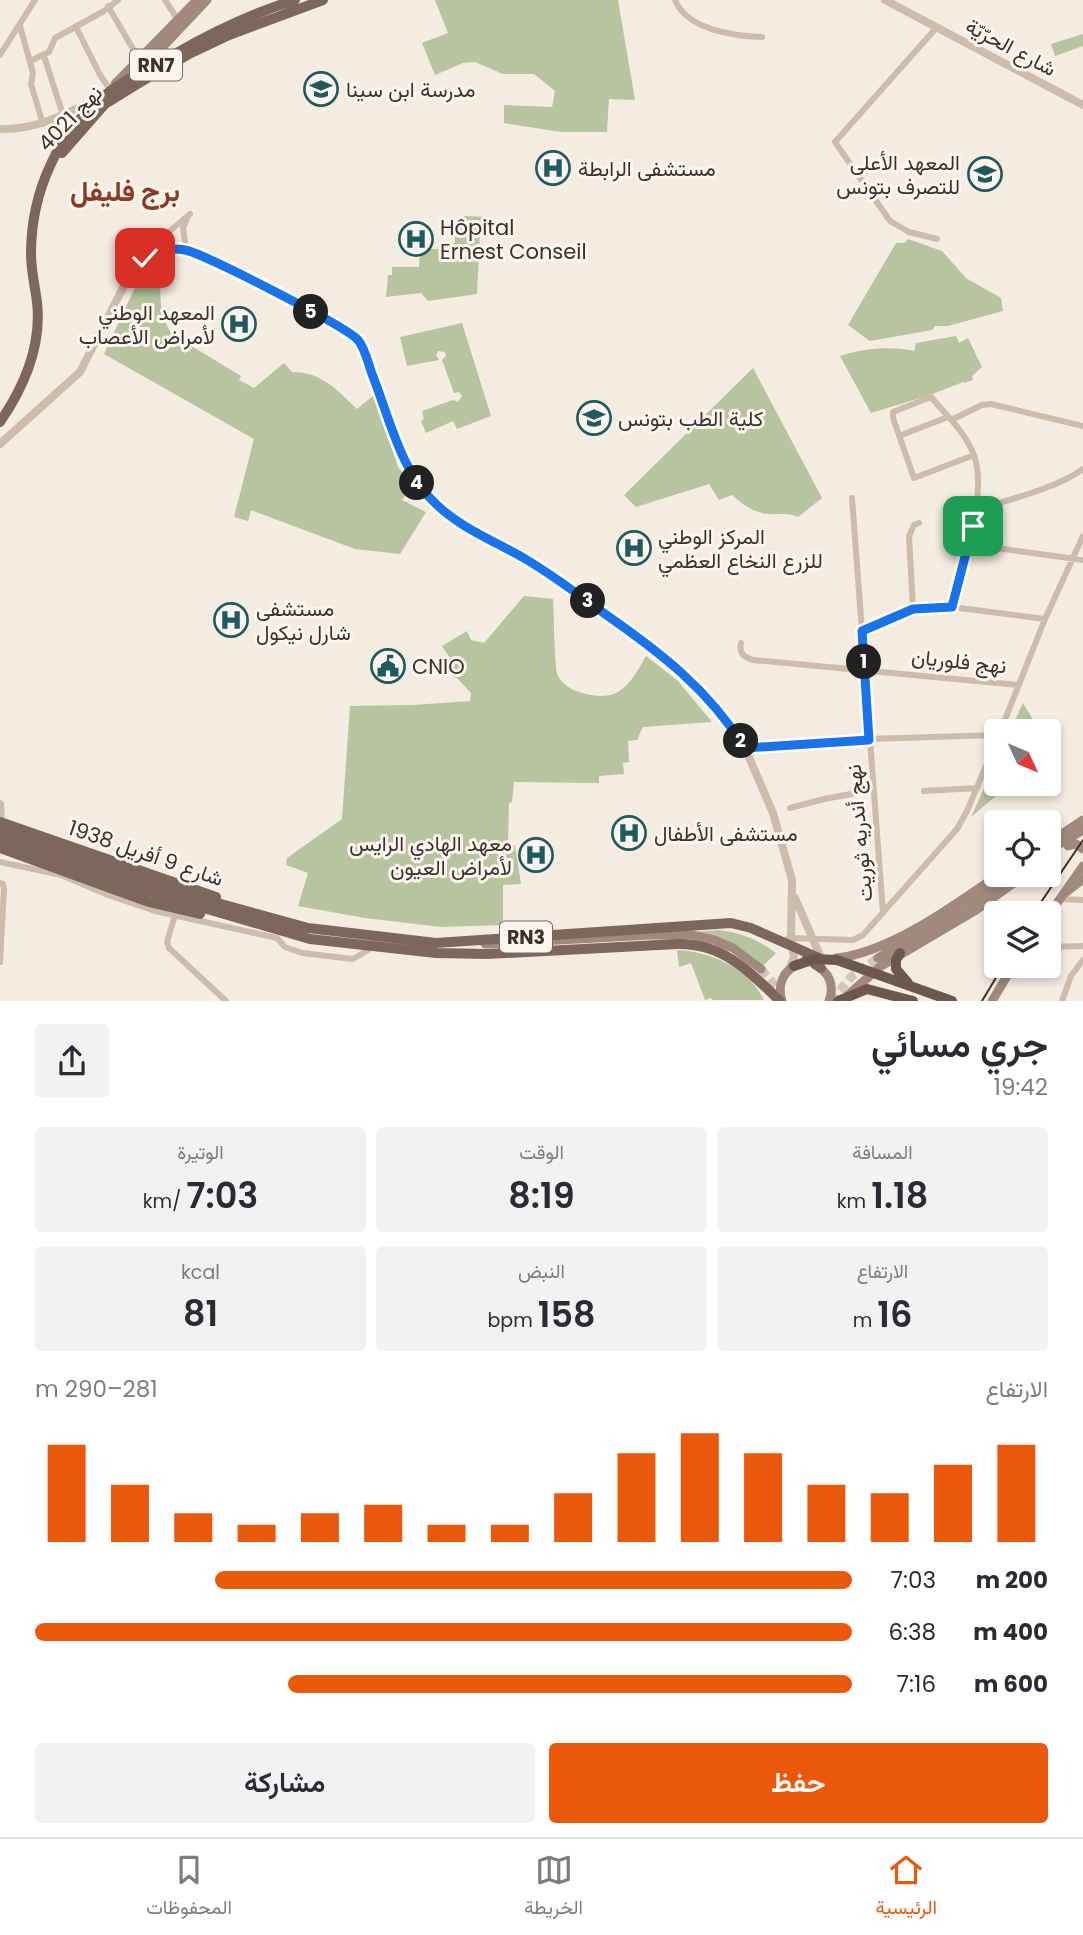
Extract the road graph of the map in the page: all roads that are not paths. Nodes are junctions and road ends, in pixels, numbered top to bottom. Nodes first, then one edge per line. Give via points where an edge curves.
1 (35, 0) edge
2 (118, 0) edge
3 (165, 0) edge
4 (197, 0) edge
5 (207, 0) edge
6 (295, 0) edge
7 (323, 0) edge
8 (675, 0) edge
9 (885, 0) edge
10 (108, 6) junction
11 (178, 20) junction
12 (20, 26) junction
13 (76, 27) junction
14 (937, 27) junction
15 (762, 37) dead end
16 (0, 55) edge
17 (44, 56) junction
18 (30, 61) junction
19 (140, 61) junction
20 (134, 77) junction
21 (108, 91) junction
22 (98, 103) junction
23 (1083, 105) edge
24 (63, 115) junction
25 (43, 124) junction
26 (0, 128) edge
27 (937, 239) dead end
28 (186, 250) junction
29 (154, 252) junction
30 (29, 361) junction
31 (0, 411) edge
32 (949, 419) junction
33 (0, 422) edge
34 (1083, 426) edge
35 (899, 436) junction
36 (0, 444) edge
37 (974, 455) junction
38 (1083, 469) edge
39 (852, 498) dead end
40 (976, 510) junction
41 (919, 523) dead end
42 (1083, 536) edge
43 (968, 544) junction
44 (1072, 559) junction
45 (1083, 560) edge
46 (952, 607) junction
47 (913, 609) junction
48 (1045, 619) junction
49 (862, 631) junction
50 (741, 643) dead end
51 (864, 669) junction
52 (1019, 685) junction
53 (1005, 719) edge
54 (984, 736) edge
55 (869, 740) junction
56 (745, 748) junction
57 (984, 771) edge
58 (977, 788) junction
59 (873, 790) junction
60 (923, 791) dead end
61 (0, 804) edge
62 (790, 808) dead end
63 (1083, 820) edge
64 (0, 823) edge
65 (0, 831) edge
66 (25, 831) junction
67 (1061, 834) edge
68 (1081, 834) edge
69 (1068, 846) junction
70 (1, 847) edge
71 (1061, 847) edge
72 (1061, 849) edge
73 (1083, 849) edge
74 (0, 862) edge
75 (88, 866) junction
76 (1083, 866) edge
77 (1083, 879) edge
78 (0, 883) edge
79 (984, 884) edge
80 (996, 887) edge
81 (1008, 887) edge
82 (794, 896) junction
83 (1062, 896) junction
84 (1083, 900) edge
85 (1058, 901) edge
86 (883, 913) junction
87 (175, 915) junction
88 (277, 926) junction
89 (812, 937) junction
90 (792, 943) junction
91 (1083, 946) edge
92 (373, 947) junction
93 (1061, 947) edge
94 (436, 948) junction
95 (900, 953) junction
96 (0, 955) edge
97 (878, 958) tunnel mouth
98 (820, 961) junction
99 (1083, 961) edge
100 (0, 962) edge
101 (791, 968) junction
102 (759, 970) tunnel mouth
103 (872, 972) junction
104 (1006, 978) edge
105 (915, 988) junction
106 (780, 998) edge
107 (837, 999) edge
108 (226, 1000) edge
109 (913, 1000) edge
110 (952, 1000) edge
111 (992, 1000) edge
112 (1062, 1000) edge

1 - 12 street
2 - 10 street
3 - 11 street
4 - 11 main road
5 - 20 main road
6 - 20 main road, نهج 4021 / RN7 via 226,28
7 - 22 main road, نهج 4021 / RN7 via 191,53
8 - 15 street via 688,19
9 - 14 street, شارع الحرّيّة
10 - 13 street
10 - 19 street
11 - 19 main road
12 - 16 street
12 - 18 street
13 - 17 street via 55,38
13 - 21 street
14 - 23 street, شارع الحرّيّة
14 - 27 street via 835,142 890,221
17 - 18 street
17 - 24 street
18 - 25 street via 31,85
19 - 21 main road
20 - 21 main road, نهج 4021 / RN7
20 - 22 main road
21 - 22 main road, نهج 4021 / RN7
22 - 24 street
22 - 30 main road, نهج 4021 / RN7 via 48,169 37,200 30,255 38,327
24 - 25 street
25 - 26 street
28 - 29 street
28 - 29 street via 183,228 190,214 165,235
28 - 56 street via 357,339 406,466 424,492 453,519 545,571 662,655 702,692
29 - 36 street via 127,280 80,372
30 - 31 main road, RN7
30 - 33 main road, RN7 via 22,387
32 - 34 street via 991,404
32 - 35 street
32 - 35 street via 931,397 897,408 893,418
32 - 37 street
35 - 37 street via 914,478
37 - 40 street
38 - 40 street via 1065,480
39 - 49 street, نهج أندريه ثوريت
40 - 43 street
41 - 47 street via 909,536
42 - 44 street
43 - 44 street
43 - 46 street
44 - 45 street
44 - 48 street
46 - 47 street
46 - 48 street
47 - 49 street
48 - 52 street
49 - 51 street, نهج أندريه ثوريت
50 - 51 street, نهج فلوريان via 741,652 753,660
51 - 52 street, نهج فلوريان
51 - 55 street, نهج أندريه ثوريت
52 - 53 street
54 - 55 street
55 - 56 street
55 - 59 street, نهج أندريه ثوريت
56 - 82 street via 780,835
57 - 58 street
58 - 60 street
58 - 86 street via 957,829
59 - 62 street
59 - 86 street, نهج أندريه ثوريت
61 - 64 street
63 - 67 main road
64 - 66 main road, شارع 9 أفريل 1938
64 - 70 street
65 - 75 main road, شارع 9 أفريل 1938 / RN3, bridge
66 - 70 main road
66 - 88 main road, شارع 9 أفريل 1938 via 168,879
68 - 69 main road
68 - 71 main road
69 - 72 main road
69 - 73 main road
70 - 75 main road, شارع 9 أفريل 1938 / RN3, bridge
70 - 88 main road, شارع 9 أفريل 1938 via 149,902
74 - 87 street via 61,875
75 - 88 main road, شارع 9 أفريل 1938 / RN3
76 - 83 main road
77 - 83 main road
78 - 96 street via 4,889
79 - 98 main road via 880,946
80 - 97 main road
81 - 95 main road
82 - 89 street
82 - 90 street
83 - 84 street
83 - 85 main road
86 - 89 street via 856,940
87 - 92 street via 277,938 285,947 302,953 354,959
87 - 108 street via 169,948
88 - 92 main road, شارع 9 أفريل 1938 / RN3 via 304,939
88 - 94 main road, شارع 9 أفريل 1938 / RN3
89 - 90 street
89 - 98 street
90 - 94 main road, شارع 9 أفريل 1938 / RN3 via 742,925 718,923
90 - 98 main road, شارع 9 أفريل 1938 / RN3
90 - 101 street
91 - 93 street
92 - 94 main road, شارع 9 أفريل 1938 / RN3
94 - 102 main road, شارع 9 أفريل 1938 via 692,935 733,948
94 - 106 main road, شارع 9 أفريل 1938 / RN3 via 487,954 691,944 727,955
95 - 103 main road
95 - 105 highway via 897,970
96 - 100 street
98 - 101 highway
98 - 103 highway
98 - 107 main road
99 - 112 street
101 - 106 main road via 781,981
103 - 105 highway
103 - 107 main road
104 - 111 main road
105 - 110 highway
107 - 109 highway via 870,989

